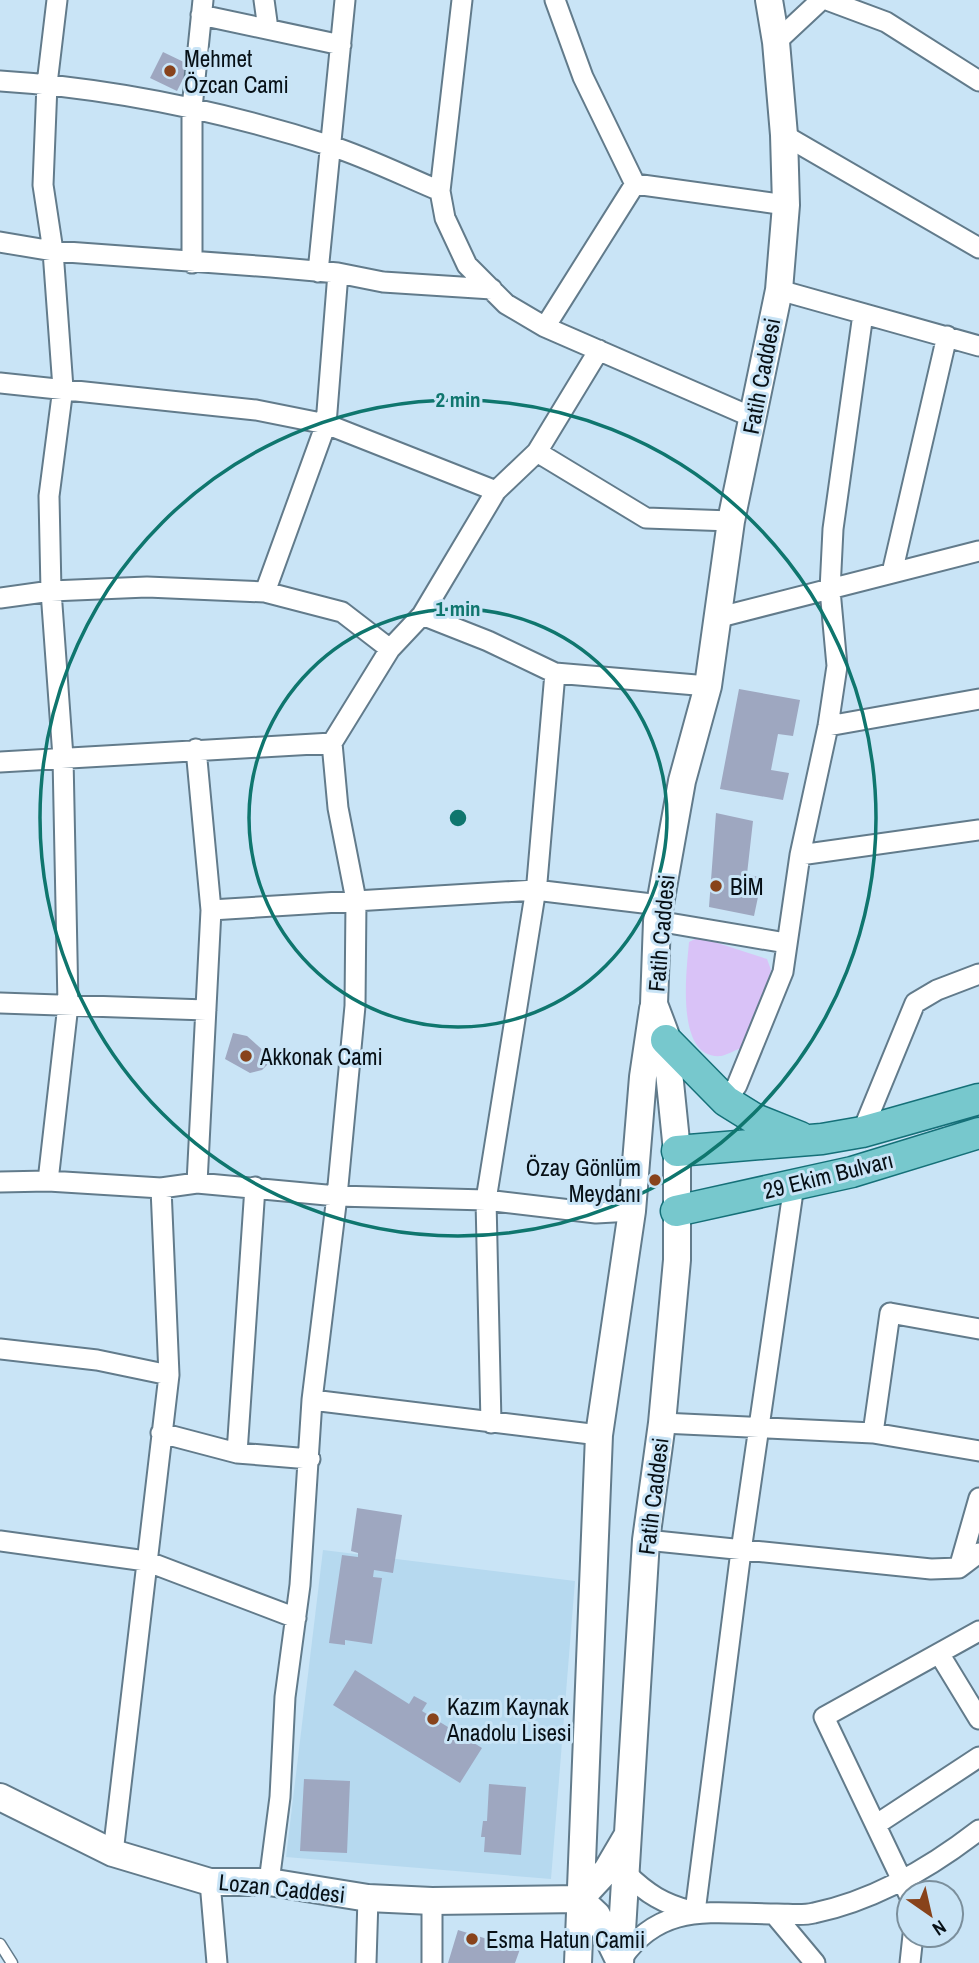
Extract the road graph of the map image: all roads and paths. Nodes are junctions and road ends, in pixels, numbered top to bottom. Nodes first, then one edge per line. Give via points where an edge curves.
1 (57, 0) edge
2 (264, 0) edge
3 (345, 0) edge
4 (462, 0) edge
5 (555, 0) edge
6 (769, 0) edge
7 (821, 0) edge
8 (827, 0) edge
9 (202, 7) edge
10 (268, 29) junction
11 (776, 42) junction
12 (341, 45) junction
13 (0, 81) edge
14 (979, 81) edge
15 (47, 84) junction
16 (192, 108) junction
17 (784, 135) junction
18 (332, 147) junction
19 (635, 184) junction
20 (440, 191) junction
21 (786, 205) junction
22 (0, 242) edge
23 (979, 248) edge
24 (53, 251) junction
25 (192, 263) junction
26 (328, 273) junction
27 (492, 289) junction
28 (779, 290) junction
29 (863, 314) junction
30 (545, 327) junction
31 (947, 336) junction
32 (979, 346) edge
33 (598, 351) junction
34 (0, 383) edge
35 (62, 388) junction
36 (754, 418) junction
37 (326, 424) junction
38 (537, 452) junction
39 (496, 491) junction
40 (731, 521) junction
41 (979, 551) edge
42 (892, 573) junction
43 (830, 590) junction
44 (51, 591) junction
45 (265, 592) junction
46 (0, 598) edge
47 (422, 615) junction
48 (720, 617) junction
49 (390, 649) junction
50 (555, 673) junction
51 (708, 687) junction
52 (979, 699) edge
53 (828, 726) junction
54 (332, 743) junction
55 (196, 749) junction
56 (63, 757) junction
57 (0, 762) edge
58 (979, 830) edge
59 (800, 855) junction
60 (535, 890) junction
61 (356, 900) junction
62 (211, 910) junction
63 (658, 913) junction
64 (786, 943) junction
65 (979, 975) edge
66 (0, 1003) edge
67 (654, 1004) junction
68 (68, 1005) junction
69 (206, 1010) junction
70 (666, 1040) junction
71 (979, 1099) edge
72 (726, 1101) junction
73 (862, 1132) junction
74 (978, 1136) edge
75 (806, 1140) junction
76 (677, 1151) junction
77 (638, 1154) junction
78 (48, 1181) junction
79 (0, 1182) edge
80 (197, 1183) junction
81 (794, 1185) junction
82 (255, 1187) junction
83 (161, 1188) junction
84 (337, 1196) junction
85 (486, 1199) junction
86 (632, 1211) junction
87 (676, 1211) junction
88 (979, 1329) edge
89 (0, 1349) edge
90 (169, 1375) junction
91 (312, 1400) junction
92 (491, 1423) junction
93 (662, 1423) junction
94 (760, 1428) junction
95 (161, 1433) junction
96 (873, 1433) junction
97 (599, 1436) junction
98 (979, 1451) edge
99 (237, 1452) junction
100 (310, 1459) junction
101 (979, 1498) edge
102 (646, 1540) junction
103 (0, 1541) edge
104 (741, 1551) junction
105 (979, 1553) edge
106 (146, 1561) junction
107 (960, 1568) junction
108 (296, 1618) junction
109 (979, 1631) edge
110 (940, 1656) junction
111 (979, 1719) edge
112 (979, 1758) edge
113 (0, 1797) edge
114 (877, 1824) junction
115 (629, 1829) junction
116 (979, 1830) edge
117 (113, 1853) junction
118 (582, 1859) junction
119 (627, 1874) junction
120 (902, 1879) edge
121 (917, 1879) edge
122 (210, 1881) junction
123 (269, 1882) junction
124 (895, 1891) edge
125 (368, 1898) junction
126 (529, 1899) junction
127 (580, 1899) junction
128 (432, 1902) junction
129 (695, 1912) junction
130 (774, 1914) junction
131 (0, 1944) edge
132 (578, 1957) edge
133 (620, 1962) edge
134 (12, 1963) edge
135 (217, 1963) edge
136 (366, 1963) edge
137 (432, 1963) edge
138 (815, 1963) edge

1 - 15 street
2 - 10 street
3 - 12 street
4 - 20 street
5 - 19 street via 583,77
6 - 11 main road, Fatih Caddesi
7 - 11 street
8 - 14 street via 886,22
9 - 10 street
9 - 16 street
10 - 12 street
11 - 17 main road, Fatih Caddesi
12 - 18 street
13 - 15 street
15 - 16 street
15 - 24 street via 43,185
16 - 18 street
16 - 25 street
17 - 21 main road, Fatih Caddesi
17 - 23 street
18 - 20 street
18 - 26 street
19 - 21 street
19 - 30 street
20 - 27 street via 445,218 467,265
21 - 28 main road, Fatih Caddesi
22 - 24 street
24 - 25 street
24 - 35 street
25 - 26 street
26 - 27 street via 383,282
26 - 37 street
27 - 30 street via 506,304
28 - 29 street
28 - 36 main road, Fatih Caddesi
29 - 31 street
29 - 43 street via 833,529
30 - 33 street
31 - 32 street
31 - 42 street
33 - 36 street
33 - 38 street
34 - 35 street
35 - 37 street via 256,410
35 - 44 street via 49,496
36 - 40 main road, Fatih Caddesi
37 - 39 street
37 - 45 street
38 - 39 street
38 - 40 street via 646,518
39 - 47 street
40 - 48 main road, Fatih Caddesi
41 - 42 street
42 - 43 street
43 - 48 street
43 - 53 street via 836,666
44 - 45 street via 147,587
44 - 46 street
44 - 56 street
45 - 49 street via 342,612
47 - 49 street
47 - 50 street
48 - 51 main road, Fatih Caddesi
49 - 54 street
50 - 51 street
50 - 60 street
51 - 63 main road, Fatih Caddesi via 681,781
52 - 53 street
53 - 59 street
54 - 55 street
54 - 61 street via 338,808
55 - 56 street
55 - 62 street
56 - 57 street
56 - 68 street
58 - 59 street
59 - 64 street
60 - 61 street
60 - 63 street
60 - 85 street
61 - 62 street
61 - 84 street via 355,1006
62 - 69 street
63 - 64 street
63 - 67 main road, Fatih Caddesi
64 - 72 street via 783,972 737,1085
65 - 73 street via 915,1003
66 - 68 street
67 - 70 main road, Fatih Caddesi
67 - 77 main road
68 - 69 street
68 - 78 street
69 - 80 street
70 - 72 main road
70 - 76 main road, Fatih Caddesi
71 - 73 main road, 29 Ekim Bulvarı
72 - 75 main road
73 - 75 main road, 29 Ekim Bulvarı
74 - 81 main road, 29 Ekim Bulvarı
75 - 76 main road, 29 Ekim Bulvarı
76 - 77 main road
76 - 87 main road, Fatih Caddesi
77 - 86 main road
78 - 79 street
78 - 83 street
80 - 82 street
80 - 83 street
81 - 87 main road, 29 Ekim Bulvarı
81 - 94 street
82 - 84 street
82 - 99 street
83 - 90 street
84 - 85 street
84 - 91 street
85 - 86 street via 596,1213
85 - 92 street
86 - 87 main road
86 - 97 main road
87 - 93 main road, Fatih Caddesi via 677,1260
88 - 96 street via 890,1313
89 - 90 street via 97,1360
90 - 95 street
91 - 92 street
91 - 100 street
92 - 97 street
93 - 94 street
93 - 102 main road, Fatih Caddesi
94 - 96 street
94 - 104 street
95 - 99 street
95 - 106 street
96 - 98 street
97 - 118 main road
99 - 100 street
100 - 108 street
101 - 107 street
102 - 104 street
102 - 115 main road, Fatih Caddesi
103 - 106 street
104 - 107 street
104 - 129 street
105 - 107 street
106 - 108 street
106 - 117 street
108 - 123 street
109 - 110 street
110 - 111 street
110 - 114 street via 824,1717
112 - 114 street
113 - 117 main road, Lozan Caddesi
114 - 120 street
115 - 119 main road, Fatih Caddesi
115 - 127 main road via 607,1870
116 - 121 street
117 - 122 main road, Lozan Caddesi
118 - 126 main road via 551,1887
118 - 127 main road
119 - 129 street via 663,1903
119 - 133 main road, Fatih Caddesi
122 - 123 main road, Lozan Caddesi
122 - 135 street
123 - 125 main road, Lozan Caddesi
124 - 130 street via 811,1914
125 - 128 main road, Lozan Caddesi
125 - 136 street
126 - 127 main road, Lozan Caddesi
126 - 128 main road, Lozan Caddesi
126 - 132 main road via 558,1918 574,1940
127 - 132 main road
127 - 133 main road via 597,1915
128 - 137 street
129 - 130 street
129 - 133 street via 653,1925
130 - 138 street
131 - 134 lane

